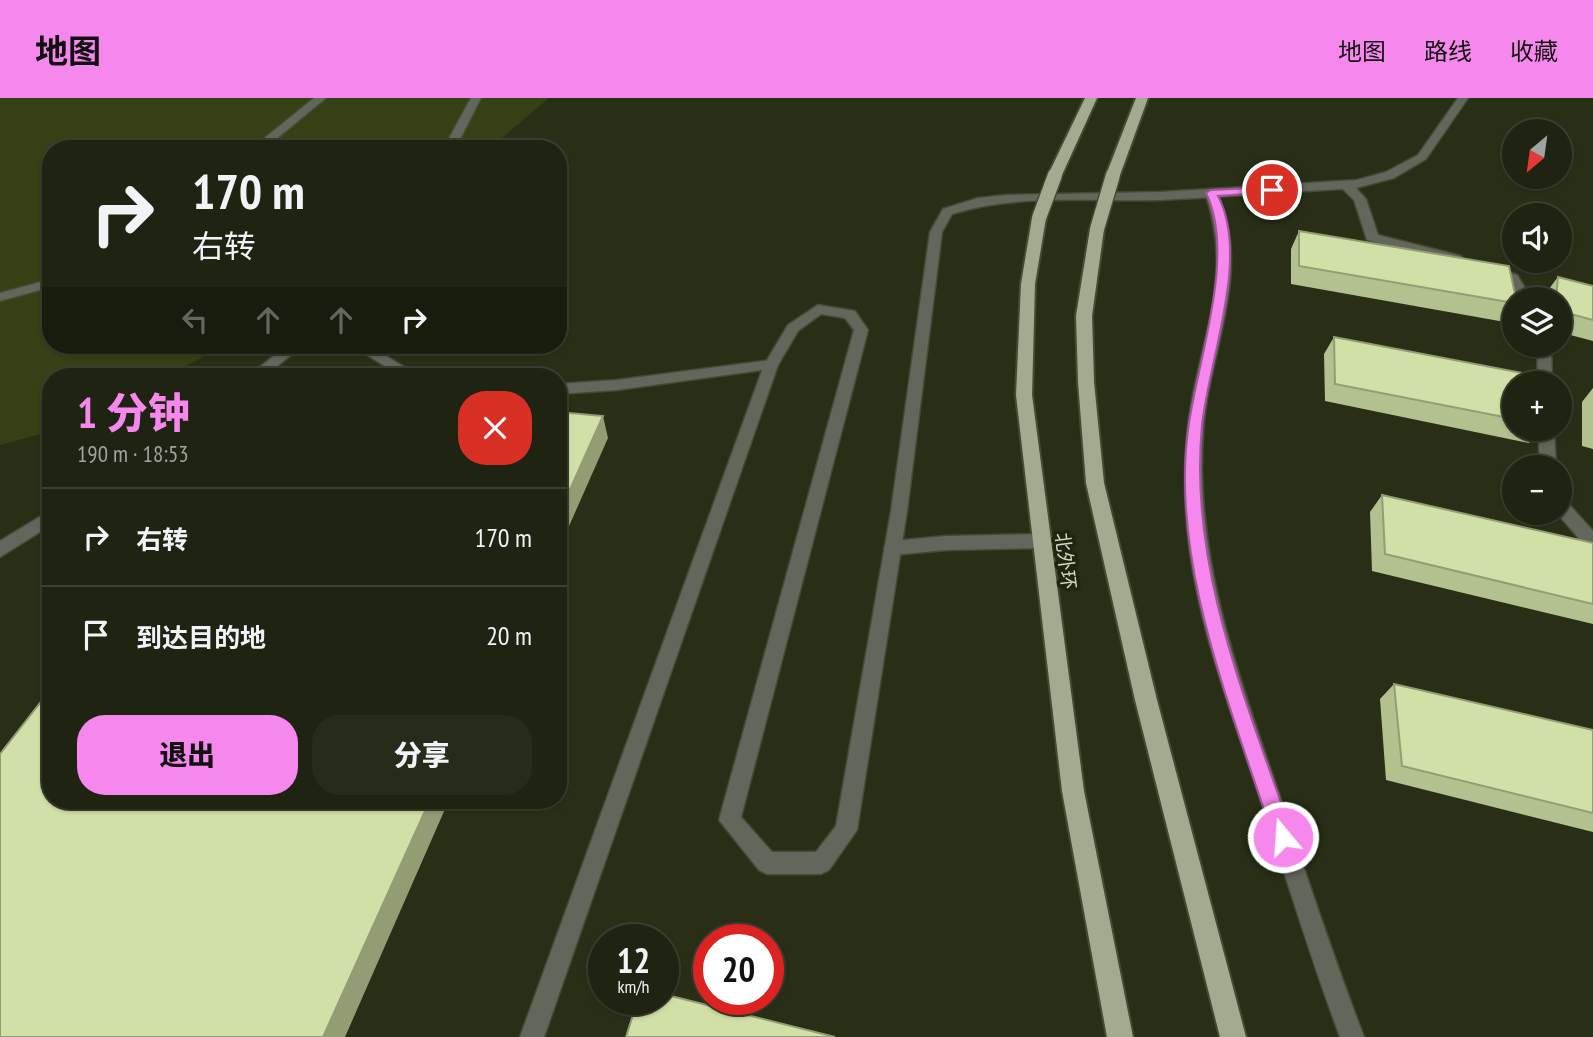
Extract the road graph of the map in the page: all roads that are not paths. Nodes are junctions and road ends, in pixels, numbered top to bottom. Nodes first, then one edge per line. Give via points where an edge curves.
1 (321, 98) edge
2 (476, 98) edge
3 (1091, 98) edge
4 (1142, 98) edge
5 (1463, 98) edge
6 (269, 140) edge
7 (454, 140) edge
8 (1346, 185) junction
9 (1211, 193) junction
10 (42, 285) edge
11 (1518, 287) edge
12 (0, 297) edge
13 (284, 354) edge
14 (374, 354) edge
15 (771, 365) junction
16 (266, 368) edge
17 (398, 368) edge
18 (567, 388) edge
19 (1572, 519) edge
20 (42, 522) edge
21 (1040, 541) junction
22 (1593, 543) edge
23 (893, 548) junction
24 (0, 550) edge
25 (532, 1037) edge
26 (1120, 1037) edge
27 (1233, 1037) edge
28 (1352, 1037) edge

1 - 6 street
2 - 7 street
3 - 21 highway, 北外环, bridge via 1039,218 1028,284 1024,395
4 - 27 highway, bridge via 1097,229 1084,316 1095,482
5 - 8 street via 1422,157 1390,175
8 - 9 street
8 - 11 street via 1360,199 1372,237 1471,263 1512,278
9 - 23 street via 1007,198 947,212 936,232
9 - 28 street via 1224,230 1225,262 1195,426 1193,505 1199,566 1231,681
10 - 12 street
13 - 16 street
14 - 17 street
15 - 18 street
15 - 23 street via 793,328 818,309 850,314 861,330 730,820 767,863 821,863 846,830
15 - 25 street
19 - 22 street
20 - 24 street
21 - 23 street
21 - 26 highway, 北外环 via 1073,791

